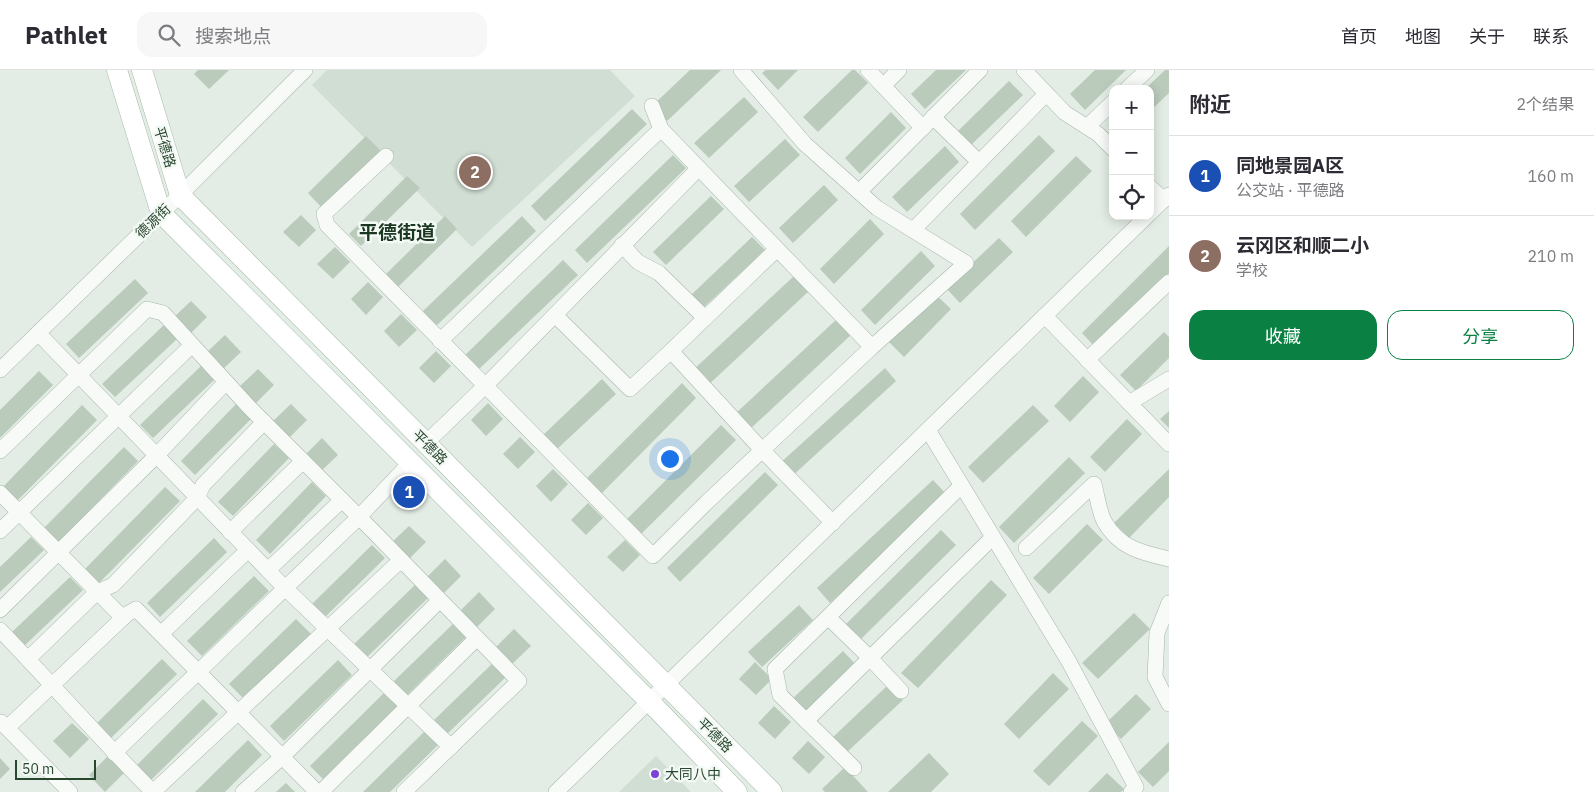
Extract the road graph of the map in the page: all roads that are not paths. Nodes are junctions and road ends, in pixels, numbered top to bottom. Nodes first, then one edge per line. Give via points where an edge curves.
1 (117, 70) edge
2 (142, 70) edge
3 (305, 70) edge
4 (741, 70) edge
5 (868, 70) edge
6 (899, 70) edge
7 (980, 70) edge
8 (1024, 70) edge
9 (1147, 70) edge
10 (1131, 85) edge
11 (883, 86) junction
12 (1046, 94) junction
13 (652, 106) dead end
14 (1109, 106) edge
15 (928, 122) junction
16 (1086, 127) junction
17 (661, 129) junction
18 (1109, 145) edge
19 (386, 156) dead end
20 (979, 162) junction
21 (699, 168) junction
22 (1154, 189) edge
23 (859, 192) junction
24 (180, 195) junction
25 (1166, 197) edge
26 (1154, 209) edge
27 (161, 214) junction
28 (1143, 220) edge
29 (913, 230) junction
30 (622, 246) junction
31 (777, 249) junction
32 (1169, 282) edge
33 (555, 315) junction
34 (1045, 316) junction
35 (705, 318) junction
36 (38, 333) junction
37 (440, 341) junction
38 (192, 345) junction
39 (872, 347) junction
40 (671, 351) junction
41 (1088, 360) junction
42 (0, 370) edge
43 (78, 376) junction
44 (1169, 379) edge
45 (226, 382) junction
46 (485, 386) junction
47 (1129, 402) junction
48 (117, 416) junction
49 (264, 422) junction
50 (928, 430) junction
51 (426, 443) junction
52 (1169, 444) edge
53 (762, 450) junction
54 (0, 451) edge
55 (156, 456) junction
56 (303, 461) junction
57 (410, 463) junction
58 (961, 486) junction
59 (0, 493) edge
60 (197, 498) junction
61 (342, 500) junction
62 (20, 512) junction
63 (359, 517) junction
64 (833, 523) junction
65 (0, 531) edge
66 (230, 532) junction
67 (992, 538) junction
68 (1026, 548) dead end
69 (248, 550) junction
70 (59, 552) junction
71 (401, 560) junction
72 (1169, 560) edge
73 (268, 570) junction
74 (285, 588) junction
75 (97, 592) junction
76 (440, 600) junction
77 (1169, 603) edge
78 (0, 610) edge
79 (123, 618) junction
80 (829, 618) junction
81 (328, 629) junction
82 (0, 630) edge
83 (160, 634) junction
84 (477, 638) junction
85 (870, 658) junction
86 (28, 659) junction
87 (370, 669) junction
88 (198, 671) junction
89 (53, 685) junction
90 (666, 686) junction
91 (901, 691) dead end
92 (650, 702) junction
93 (1169, 704) edge
94 (408, 705) junction
95 (237, 711) junction
96 (806, 721) junction
97 (4, 725) edge
98 (450, 747) junction
99 (114, 753) junction
100 (282, 757) junction
101 (854, 768) dead end
102 (70, 792) edge
103 (153, 792) edge
104 (244, 792) edge
105 (317, 792) edge
106 (321, 792) edge
107 (404, 792) edge
108 (556, 792) edge
109 (737, 792) edge
110 (772, 792) edge
111 (1131, 792) edge

1 - 27 main road, 平德路
2 - 24 main road, 平德路
3 - 24 street, 德源街
4 - 23 street via 805,144
5 - 11 street
6 - 11 street
7 - 15 street
8 - 12 street
9 - 10 street
11 - 15 street
12 - 16 street via 1065,114
12 - 20 street
13 - 17 street
14 - 16 street
15 - 20 street
15 - 23 street
16 - 18 street
17 - 21 street
17 - 37 street
19 - 37 street via 324,214 327,225
20 - 29 street
21 - 30 street
21 - 31 street
22 - 25 street
23 - 29 street via 876,208
24 - 27 street, 德源街
24 - 51 main road, 平德路
25 - 26 street
27 - 36 street, 德源街
27 - 57 main road, 平德路
28 - 34 street
29 - 39 street via 966,262
30 - 33 street
30 - 35 street via 638,262 659,273
31 - 35 street
31 - 39 street
32 - 41 street
33 - 40 street via 630,389
33 - 46 street
34 - 41 street
34 - 50 street
35 - 40 street
36 - 42 street, 德源街
36 - 43 street
37 - 46 street
38 - 43 street via 163,313 146,309
38 - 45 street
38 - 48 street
39 - 53 street
40 - 53 street
41 - 47 street
43 - 48 street
43 - 54 street
44 - 47 street
45 - 49 street
45 - 55 street
46 - 51 street
46 - 53 street via 653,556
47 - 52 street
48 - 55 street
48 - 62 street
49 - 56 street
49 - 60 street via 204,485
50 - 58 street
50 - 64 street
51 - 90 main road, 平德路
53 - 64 street
55 - 60 street
55 - 70 street
56 - 61 street
56 - 66 street
57 - 63 street
57 - 92 main road, 平德路
58 - 67 street
58 - 80 street
59 - 62 street
60 - 66 street
60 - 75 street via 113,585
61 - 63 street
61 - 73 street
62 - 65 street
62 - 70 street
63 - 71 street
63 - 74 street
64 - 90 street
66 - 69 street
67 - 85 street
67 - 111 street via 1068,660 1136,787
68 - 72 street via 1094,484 1104,520 1117,538 1140,553
69 - 73 street
69 - 83 street
70 - 75 street
70 - 78 street
71 - 76 street
71 - 81 street
73 - 74 street
74 - 81 street
74 - 88 street
75 - 79 street
75 - 86 street
76 - 84 street
76 - 87 street
77 - 93 street via 1157,633 1156,677
79 - 83 street via 136,609
79 - 89 street
80 - 85 street
80 - 96 street via 775,669 780,695
81 - 87 street
81 - 95 street
82 - 86 street
83 - 88 street
84 - 94 street
84 - 98 street via 519,681
85 - 91 street
85 - 96 street
86 - 89 street
87 - 94 street
87 - 100 street
88 - 95 street
88 - 99 street
89 - 97 street
89 - 99 street
90 - 92 street
90 - 110 main road, 平德路
92 - 108 street
92 - 109 main road, 平德路
94 - 98 street
94 - 106 street
95 - 100 street
95 - 103 street
96 - 101 street
97 - 102 street
98 - 107 street
99 - 103 street
100 - 104 street
100 - 105 street

